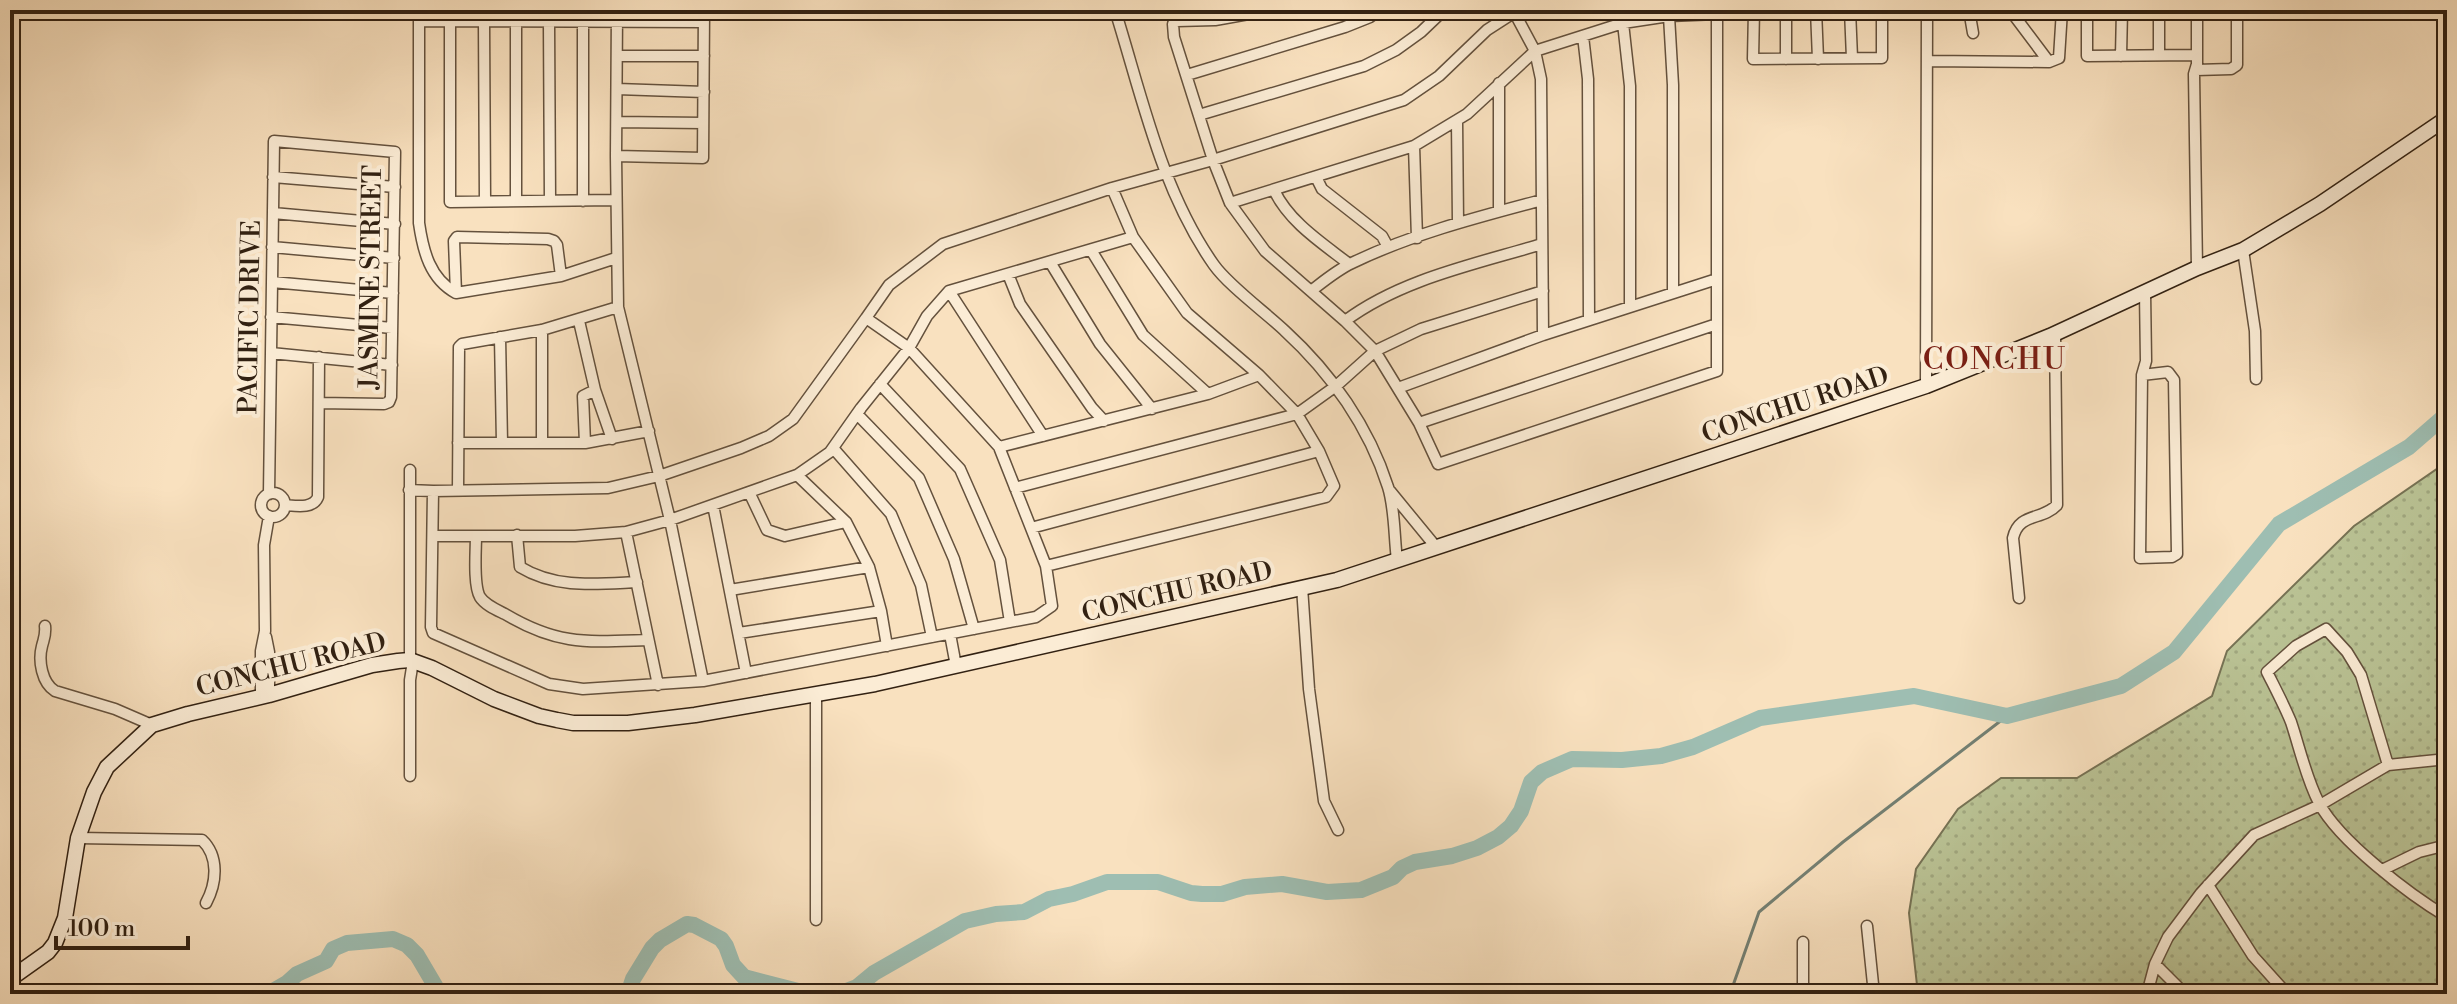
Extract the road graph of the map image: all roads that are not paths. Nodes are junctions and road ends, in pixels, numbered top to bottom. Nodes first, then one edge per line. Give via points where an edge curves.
1 (617, 10) edge
2 (704, 10) edge
3 (1115, 10) edge
4 (1271, 10) edge
5 (1380, 10) edge
6 (1444, 10) edge
7 (1754, 10) edge
8 (1786, 10) edge
9 (1816, 10) edge
10 (1850, 10) edge
11 (1882, 10) edge
12 (1927, 10) edge
13 (1969, 10) edge
14 (2010, 10) edge
15 (2062, 10) edge
16 (2087, 10) edge
17 (2122, 10) edge
18 (2159, 10) edge
19 (2197, 10) edge
20 (2237, 10) edge
21 (2280, 10) edge
22 (2308, 10) edge
23 (1515, 11) edge
24 (1717, 12) edge
25 (450, 16) edge
26 (672, 16) edge
27 (1669, 16) junction
28 (484, 22) junction
29 (516, 22) junction
30 (549, 22) junction
31 (583, 22) junction
32 (617, 22) junction
33 (704, 22) junction
34 (1623, 23) junction
35 (1973, 33) dead end
36 (1583, 36) junction
37 (1535, 51) junction
38 (2159, 55) junction
39 (2197, 55) junction
40 (617, 56) junction
41 (704, 56) junction
42 (2121, 56) junction
43 (1852, 58) junction
44 (1786, 59) junction
45 (1818, 59) junction
46 (2054, 60) junction
47 (1928, 61) junction
48 (2196, 70) junction
49 (1187, 75) junction
50 (1499, 83) junction
51 (617, 89) junction
52 (704, 92) junction
53 (1199, 115) junction
54 (2447, 118) edge
55 (1457, 120) junction
56 (617, 122) junction
57 (703, 123) junction
58 (1414, 146) junction
59 (395, 152) joint
60 (616, 156) junction
61 (1213, 160) junction
62 (1165, 172) junction
63 (273, 177) junction
64 (1316, 177) junction
65 (395, 187) junction
66 (1112, 188) junction
67 (1274, 190) junction
68 (616, 200) junction
69 (1542, 200) junction
70 (516, 201) junction
71 (550, 201) junction
72 (583, 201) junction
73 (485, 202) junction
74 (1230, 203) junction
75 (1499, 211) junction
76 (273, 213) junction
77 (1458, 223) junction
78 (395, 224) junction
79 (1133, 237) junction
80 (1417, 238) junction
81 (1542, 244) junction
82 (272, 247) junction
83 (1388, 247) junction
84 (1091, 250) junction
85 (2243, 250) junction
86 (394, 258) junction
87 (616, 258) junction
88 (1050, 262) junction
89 (1349, 264) junction
90 (2197, 268) junction
91 (1008, 274) junction
92 (561, 276) junction
93 (1717, 279) junction
94 (272, 282) junction
95 (949, 291) junction
96 (1311, 291) junction
97 (1543, 291) junction
98 (1673, 292) junction
99 (2145, 292) junction
100 (393, 293) junction
101 (456, 293) junction
102 (1630, 306) junction
103 (618, 307) junction
104 (271, 317) junction
105 (866, 318) junction
106 (1589, 320) junction
107 (579, 321) junction
108 (1345, 321) junction
109 (1717, 324) junction
110 (392, 328) junction
111 (542, 330) junction
112 (2055, 334) junction
113 (1543, 335) junction
114 (500, 337) junction
115 (909, 348) junction
116 (1375, 351) junction
117 (271, 353) junction
118 (319, 357) junction
119 (392, 365) junction
120 (1259, 375) junction
121 (2142, 375) junction
122 (2256, 379) dead end
123 (880, 384) junction
124 (1336, 386) junction
125 (1926, 386) junction
126 (1398, 388) junction
127 (595, 390) junction
128 (1208, 394) junction
129 (319, 403) junction
130 (1152, 409) junction
131 (857, 414) junction
132 (1297, 414) junction
133 (1104, 421) junction
134 (1419, 423) junction
135 (649, 431) junction
136 (1043, 436) junction
137 (612, 439) junction
138 (458, 443) junction
139 (502, 443) junction
140 (542, 443) junction
141 (585, 443) junction
142 (999, 447) junction
143 (833, 448) junction
144 (1319, 451) junction
145 (410, 470) dead end
146 (797, 475) junction
147 (659, 476) junction
148 (1015, 488) junction
149 (409, 490) junction
150 (458, 490) junction
151 (1389, 490) junction
152 (433, 491) junction
153 (749, 492) junction
154 (269, 494) junction
155 (285, 505) junction
156 (713, 505) junction
157 (269, 516) junction
158 (670, 520) junction
159 (846, 522) junction
160 (1031, 528) junction
161 (626, 532) junction
162 (517, 535) junction
163 (433, 536) junction
164 (476, 536) junction
165 (1436, 547) junction
166 (1397, 560) junction
167 (1046, 566) junction
168 (869, 567) junction
169 (637, 582) junction
170 (1302, 587) junction
171 (730, 590) junction
172 (2019, 598) dead end
173 (881, 611) junction
174 (1010, 622) junction
175 (45, 626) dead end
176 (974, 629) junction
177 (739, 633) junction
178 (950, 634) junction
179 (932, 637) junction
180 (648, 640) junction
181 (887, 646) junction
182 (411, 661) junction
183 (956, 666) junction
184 (746, 673) junction
185 (703, 681) junction
186 (658, 685) junction
187 (816, 694) junction
188 (265, 696) junction
189 (152, 725) junction
190 (2447, 759) edge
191 (2388, 765) junction
192 (410, 776) dead end
193 (2320, 805) junction
194 (1338, 830) dead end
195 (78, 838) junction
196 (2447, 845) edge
197 (2382, 870) junction
198 (2208, 885) junction
199 (206, 903) dead end
200 (2447, 917) edge
201 (816, 920) dead end
202 (1867, 926) dead end
203 (1803, 942) dead end
204 (2155, 964) junction
205 (10, 979) edge
206 (1803, 994) edge
207 (1874, 994) edge
208 (2147, 994) edge
209 (2185, 994) edge
210 (2287, 994) edge

1 - 32 street
2 - 33 street
3 - 62 street
4 - 49 street via 1173,24
5 - 49 street via 1345,27
6 - 53 street via 1396,50 1364,66
7 - 44 street via 1753,59
8 - 44 street
9 - 45 street
10 - 43 street
11 - 43 street via 1882,58
12 - 47 street
13 - 35 street
14 - 46 street
15 - 46 street
16 - 42 street via 2087,56
17 - 42 street
18 - 38 street
19 - 39 street
20 - 48 street via 2237,65
21 - 22 street
23 - 37 street
23 - 61 street via 1404,100
24 - 27 street
24 - 93 street
25 - 28 street
25 - 73 street via 450,202
25 - 101 street via 419,21 418,209 430,264
26 - 32 street
26 - 33 street
27 - 34 street
27 - 98 street
28 - 29 street
28 - 73 street
29 - 30 street
29 - 70 street
30 - 31 street
30 - 71 street
31 - 32 street
31 - 72 street
32 - 40 street
33 - 41 street
34 - 36 street
34 - 102 street via 1630,86
36 - 37 street
36 - 106 street via 1588,79
37 - 50 street
37 - 69 street via 1541,79
38 - 39 street
38 - 42 street
39 - 48 street
40 - 41 street
40 - 51 street
41 - 52 street
43 - 45 street
44 - 45 street
46 - 47 street
47 - 125 street
48 - 90 street
49 - 53 street
50 - 55 street
50 - 75 street
51 - 52 street
51 - 56 street
52 - 57 street
53 - 61 street
54 - 85 main road, CONCHU ROAD
55 - 58 street
55 - 77 street
56 - 57 street
56 - 60 street
57 - 60 street via 703,158
58 - 64 street
58 - 80 street
59 - 63 street, PACIFIC DRIVE via 274,141
59 - 65 street, JASMINE STREET
60 - 68 street
61 - 62 street
61 - 74 street
62 - 66 street
62 - 124 street via 1215,267 1288,333
63 - 65 street
63 - 76 street, PACIFIC DRIVE
64 - 67 street
64 - 83 street via 1322,189 1382,236
65 - 78 street, JASMINE STREET
66 - 79 street
66 - 105 street via 943,244 889,285
67 - 74 street
67 - 89 street via 1300,225
68 - 72 street
68 - 87 street
69 - 75 street
69 - 81 street
70 - 71 street
70 - 73 street
71 - 72 street
74 - 96 street via 1265,251
75 - 77 street
76 - 78 street
76 - 82 street, PACIFIC DRIVE
77 - 80 street
78 - 86 street, JASMINE STREET
79 - 84 street
79 - 120 street via 1187,313
80 - 83 street
81 - 97 street
81 - 108 street via 1416,283
82 - 86 street
82 - 94 street, PACIFIC DRIVE
83 - 89 street
84 - 88 street
84 - 128 street via 1143,335
85 - 90 main road, CONCHU ROAD
85 - 122 street
86 - 100 street, JASMINE STREET
87 - 92 street
87 - 103 street
88 - 91 street
88 - 130 street via 1100,344
89 - 96 street
90 - 99 main road, CONCHU ROAD
91 - 95 street
91 - 133 street via 1020,304
92 - 101 street
92 - 101 street via 554,241 461,236 454,241
93 - 98 street
93 - 109 street
94 - 100 street
94 - 104 street, PACIFIC DRIVE
95 - 115 street
95 - 136 street
96 - 108 street
97 - 113 street
97 - 116 street via 1421,329
98 - 102 street
99 - 112 main road, CONCHU ROAD
99 - 121 street
100 - 110 street, JASMINE STREET
102 - 106 street
103 - 107 street
103 - 135 street
104 - 110 street
104 - 117 street, PACIFIC DRIVE
105 - 115 street
105 - 147 street via 793,419 769,436
106 - 113 street
107 - 111 street
107 - 127 street
108 - 116 street
109 - 134 street
109 - 134 street via 1717,371 1453,460 1438,464
110 - 119 street, JASMINE STREET
111 - 114 street
111 - 140 street
112 - 125 main road, CONCHU ROAD
112 - 172 street via 2057,505 2015,528
113 - 126 street
114 - 138 street via 459,347
114 - 139 street
115 - 123 street
115 - 142 street
116 - 124 street
116 - 126 street
117 - 118 street
117 - 154 street, PACIFIC DRIVE
118 - 119 street
118 - 129 street
119 - 129 street, JASMINE STREET via 389,402
120 - 128 street
120 - 132 street
121 - 121 street via 2140,558 2172,557 2177,554 2174,380 2168,372
123 - 131 street
123 - 174 street via 960,469 1000,560
124 - 132 street
124 - 151 street via 1367,438
125 - 165 main road, CONCHU ROAD
126 - 134 street
127 - 137 street
127 - 141 street via 583,396
128 - 130 street
129 - 155 street via 318,497 311,505
130 - 133 street
131 - 143 street
131 - 176 street via 919,478 954,559
132 - 144 street
132 - 148 street
133 - 136 street
135 - 137 street
135 - 147 street
136 - 142 street
137 - 141 street
138 - 139 street
138 - 150 street
139 - 140 street
140 - 141 street
142 - 148 street
143 - 146 street
143 - 179 street via 891,514 921,585
144 - 160 street
144 - 167 street via 1334,486 1326,497
145 - 149 street
146 - 153 street
146 - 159 street
147 - 150 street via 608,488
147 - 158 street
148 - 160 street
149 - 152 street
149 - 182 street
150 - 152 street
151 - 165 street
151 - 166 street
152 - 163 street
153 - 156 street
153 - 159 street via 767,530 785,536
154 - 155 street via 280,495
154 - 157 street via 262,503
155 - 157 street via 282,514
156 - 158 street
156 - 171 street
157 - 188 street via 261,651
158 - 161 street
158 - 185 street
159 - 168 street
160 - 167 street
161 - 162 street
161 - 169 street
162 - 164 street
162 - 169 street via 520,567 531,574 570,585
163 - 164 street
163 - 186 street via 431,627 437,635 549,684 583,689
164 - 180 street via 477,590 495,609 546,635 582,642
165 - 166 main road, CONCHU ROAD
166 - 170 main road, CONCHU ROAD
167 - 174 street via 1052,606 1036,617
168 - 171 street
168 - 173 street
169 - 180 street
170 - 183 main road, CONCHU ROAD
170 - 194 street via 1324,801
171 - 177 street
173 - 177 street
173 - 181 street
174 - 176 street
175 - 189 street via 41,662 48,687
176 - 178 street
177 - 184 street
178 - 179 street
178 - 183 street
179 - 181 street
180 - 186 street
181 - 184 street
182 - 187 main road, CONCHU ROAD via 517,708 573,723 681,717
182 - 188 main road, CONCHU ROAD via 372,665
182 - 192 street
183 - 187 main road, CONCHU ROAD
184 - 185 street
185 - 186 street
187 - 201 street
188 - 189 main road, CONCHU ROAD
189 - 195 main road, CONCHU ROAD via 107,767
190 - 191 street
191 - 193 street
191 - 193 street via 2361,675 2326,629 2267,672
193 - 197 street
193 - 198 street via 2254,835
195 - 199 street via 202,840 214,865
195 - 205 main road, CONCHU ROAD via 65,918 55,943
196 - 197 street
197 - 200 street
198 - 204 street via 2168,937
198 - 210 street via 2253,956
202 - 207 street
203 - 206 street
204 - 208 street
204 - 209 street

